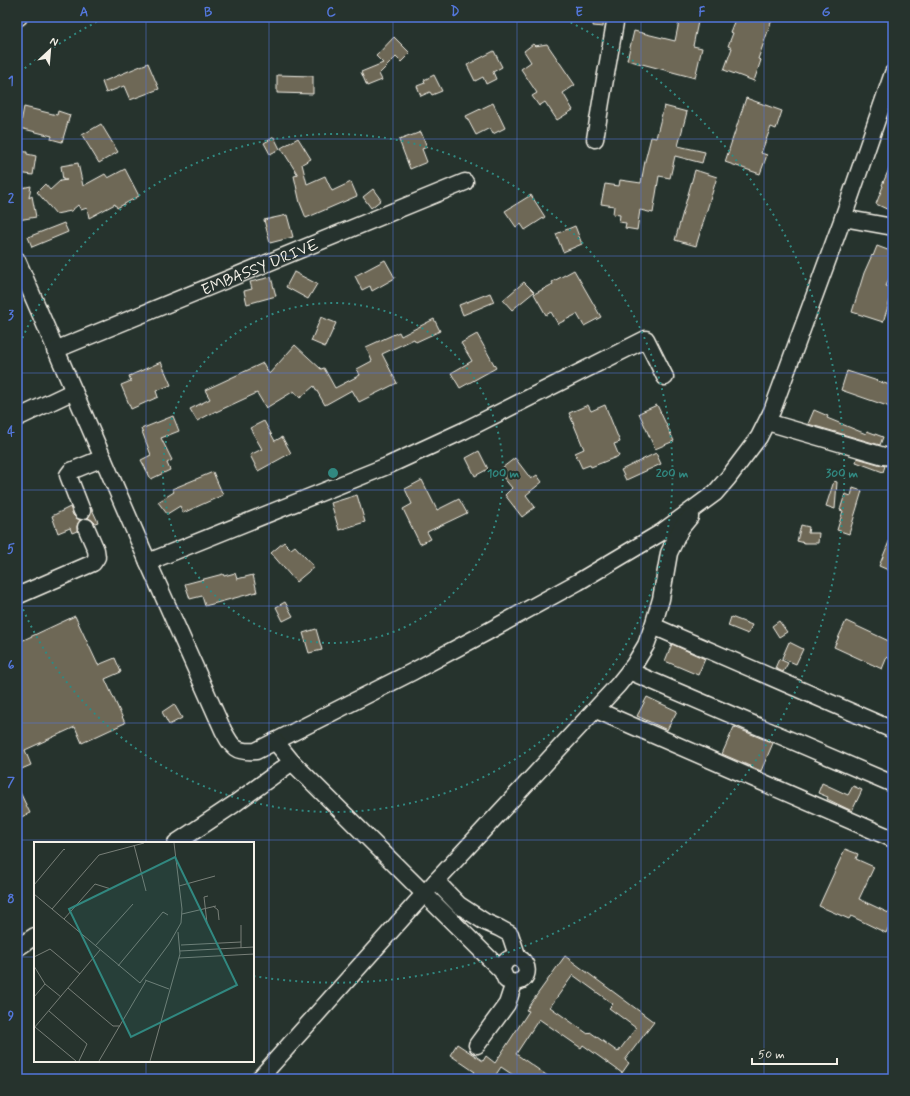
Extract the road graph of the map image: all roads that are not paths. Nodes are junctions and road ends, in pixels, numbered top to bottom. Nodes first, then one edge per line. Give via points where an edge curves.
1 (616, 17) edge
2 (893, 73) edge
3 (595, 139) dead end
4 (465, 182) dead end
5 (843, 218) junction
6 (893, 227) edge
7 (17, 260) edge
8 (55, 350) junction
9 (665, 377) dead end
10 (74, 391) junction
11 (17, 418) edge
12 (767, 422) junction
13 (893, 457) edge
14 (103, 458) junction
15 (698, 506) junction
16 (82, 510) dead end
17 (86, 527) dead end
18 (642, 544) junction
19 (667, 561) junction
20 (148, 562) junction
21 (17, 596) edge
22 (654, 626) junction
23 (629, 671) junction
24 (596, 710) junction
25 (893, 730) edge
26 (275, 741) junction
27 (292, 762) junction
28 (893, 784) edge
29 (893, 839) edge
30 (178, 842) edge
31 (436, 881) junction
32 (424, 894) junction
33 (34, 937) edge
34 (17, 948) edge
35 (518, 958) junction
36 (502, 972) junction
37 (514, 983) junction
38 (477, 1044) dead end
39 (259, 1079) edge

1 - 3 street
2 - 5 street
4 - 8 street, EMBASSY DRIVE
5 - 6 street
5 - 12 street
7 - 8 street
8 - 10 street
9 - 20 street via 646,339 463,431 394,462
10 - 11 street
10 - 14 street
12 - 13 street
12 - 15 street via 759,437 728,478
14 - 16 street via 71,471 68,475
14 - 20 street
15 - 18 street
15 - 19 street via 681,528
17 - 21 street via 96,550 97,557 93,563
18 - 19 street via 657,550
18 - 26 street via 487,632
19 - 22 street
20 - 26 street via 231,744 237,750 246,752 256,751
22 - 23 street via 646,645
22 - 25 street
23 - 24 street
23 - 28 street
24 - 29 street
24 - 31 street
26 - 27 street
27 - 30 street
27 - 32 street
31 - 32 street
31 - 35 street via 459,905 510,934
32 - 36 street
32 - 39 street
33 - 34 street
35 - 36 street via 507,960
35 - 37 street via 525,963 527,971 523,979
36 - 37 street via 506,980
37 - 38 street via 507,1004

